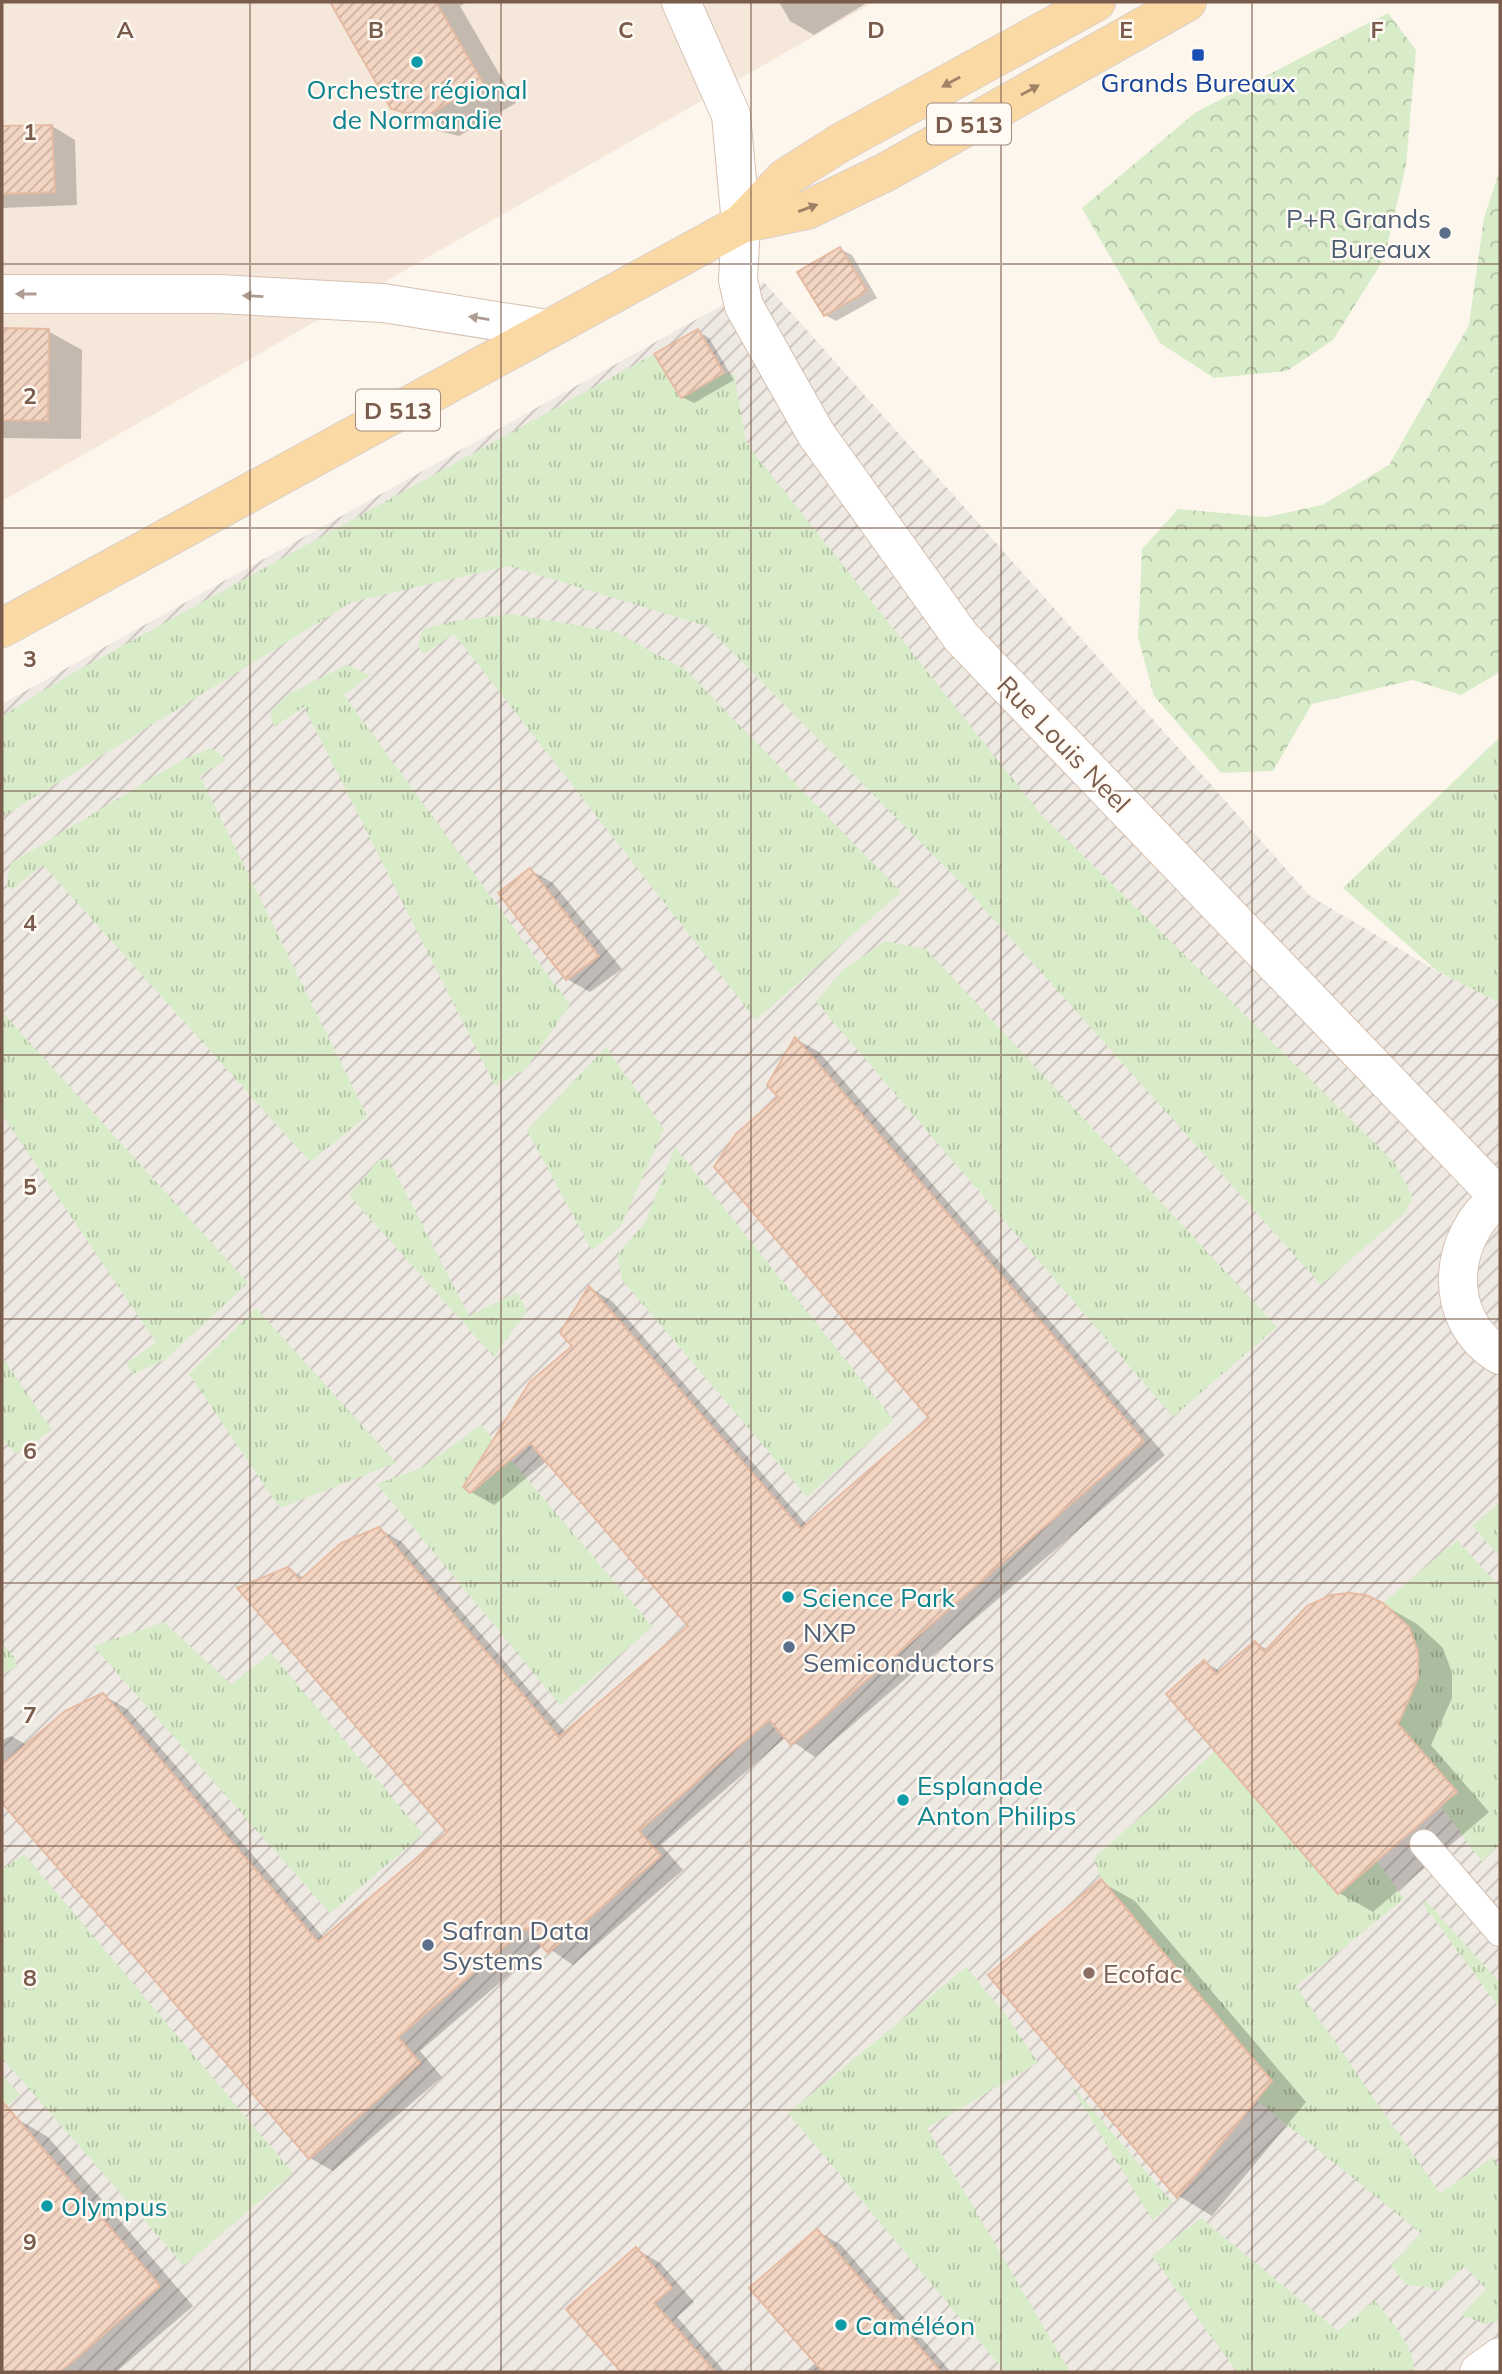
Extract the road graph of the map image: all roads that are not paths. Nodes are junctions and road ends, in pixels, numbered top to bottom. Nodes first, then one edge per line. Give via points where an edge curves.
1 (681, 2) edge
2 (1096, 2) edge
3 (1187, 2) edge
4 (741, 224) junction
5 (2, 294) edge
6 (547, 329) junction
7 (2, 628) edge
8 (1500, 1197) edge
9 (1500, 1355) edge
10 (1424, 1844) dead end
11 (1500, 1932) edge
12 (1500, 2357) edge
13 (1479, 2372) edge

1 - 4 street, Rue Louis Neel via 731,115
2 -> 4 main road, D 513 via 785,178
4 -> 3 main road, D 513 via 807,210 887,172
4 - 6 main road, D 513
4 - 8 street, Rue Louis Neel via 738,280 754,327 816,435 961,637
6 -> 5 street via 383,303 219,294
6 - 7 main road, D 513
8 - 9 street via 1471,1226 1457,1268 1459,1297 1470,1325 1489,1349
10 - 11 lane
12 - 13 street

